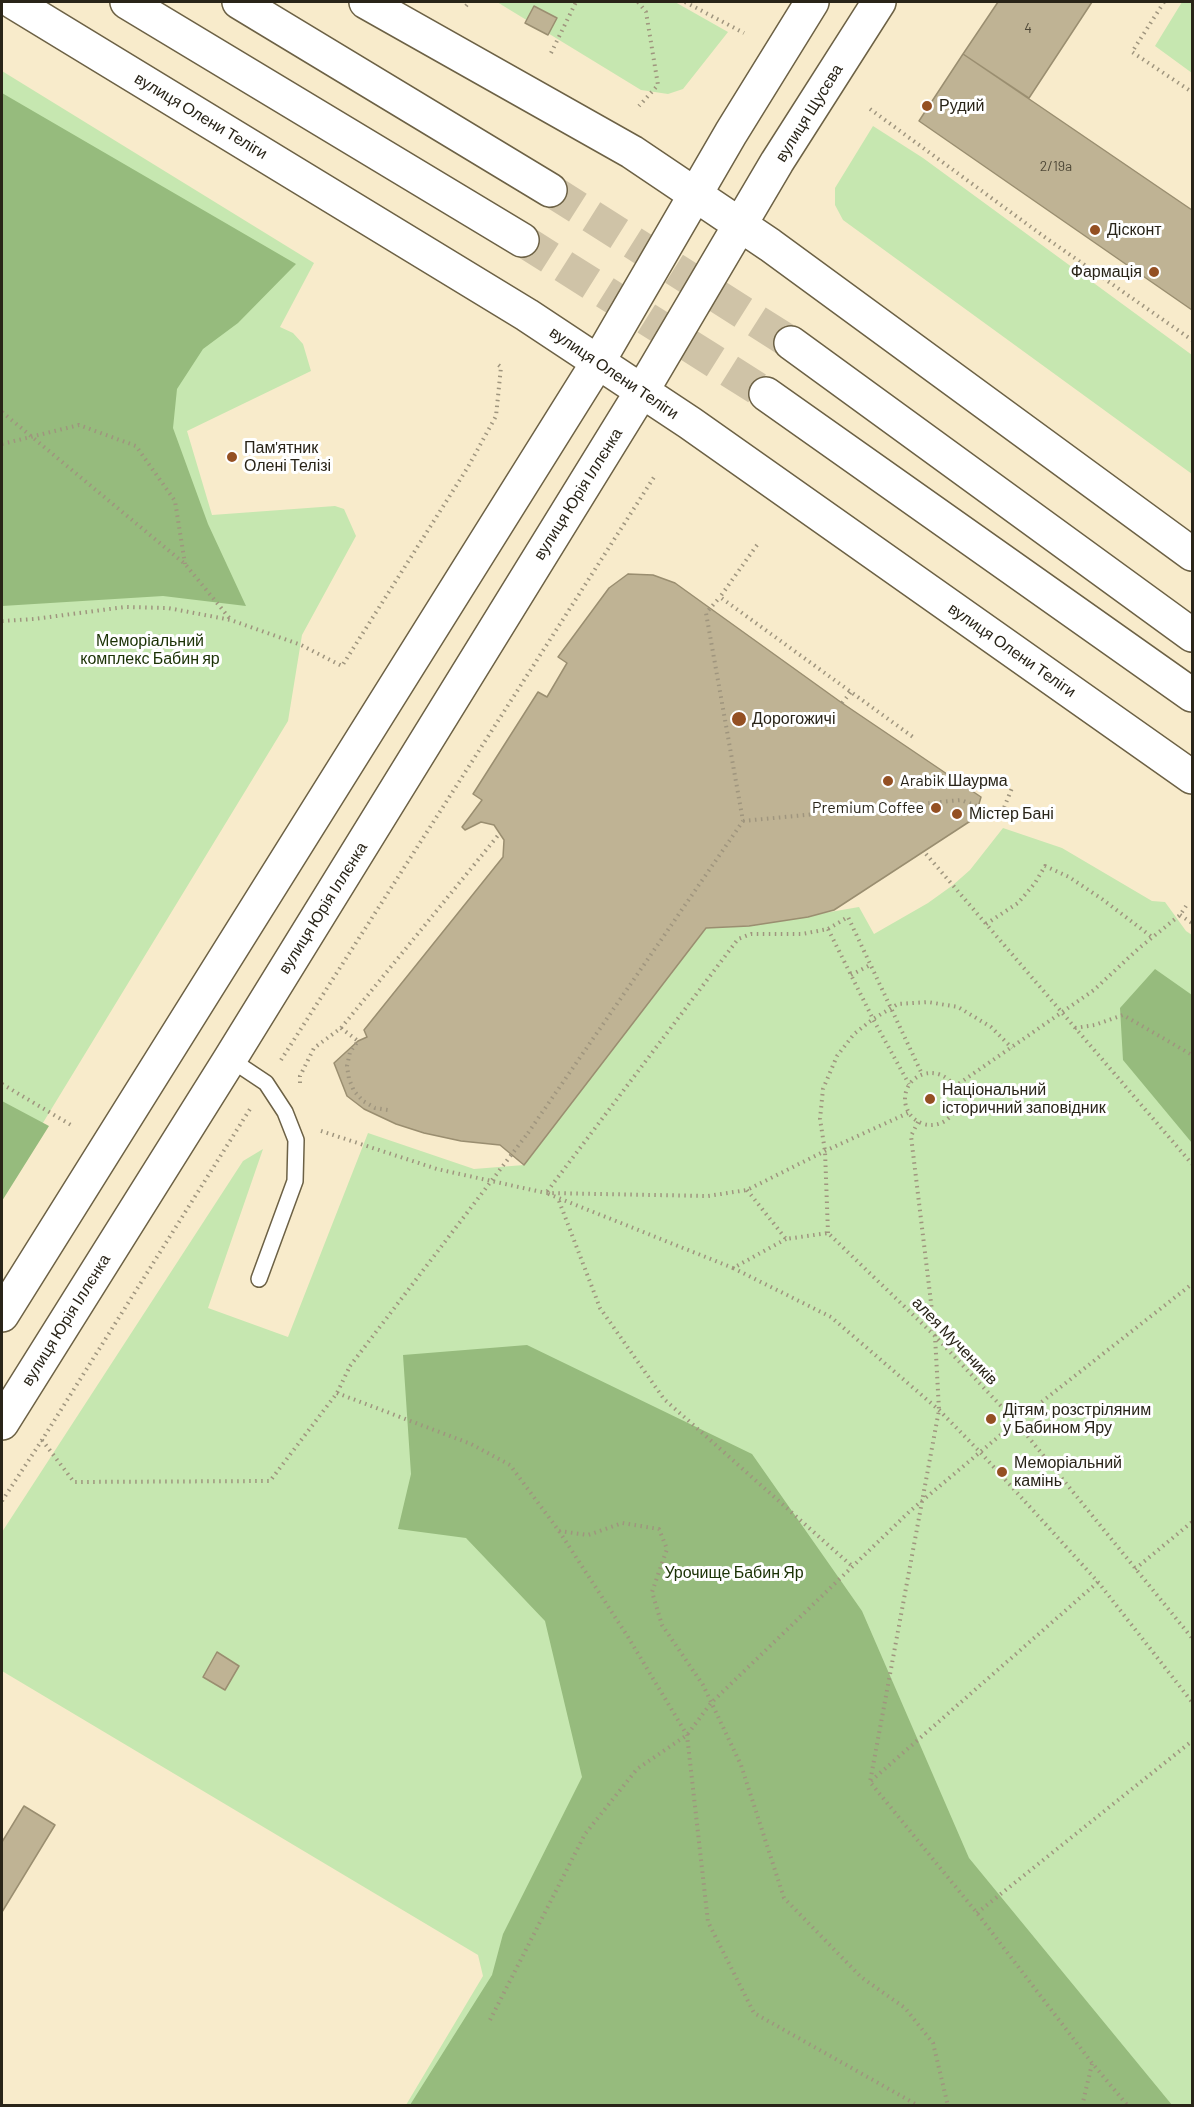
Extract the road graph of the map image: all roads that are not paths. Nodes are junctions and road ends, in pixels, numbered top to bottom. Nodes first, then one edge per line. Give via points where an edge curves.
1 (13, 2) edge
2 (127, 2) edge
3 (239, 2) edge
4 (366, 2) edge
5 (812, 2) edge
6 (879, 2) edge
7 (549, 190) tunnel mouth
8 (696, 196) junction
9 (742, 225) junction
10 (522, 240) tunnel mouth
11 (791, 343) tunnel mouth
12 (598, 362) junction
13 (642, 392) junction
14 (766, 394) tunnel mouth
15 (1192, 554) edge
16 (1192, 635) edge
17 (1192, 695) edge
18 (1192, 777) edge
19 (230, 1059) junction
20 (259, 1279) dead end
21 (2, 1315) edge
22 (2, 1423) edge

1 - 12 main road, вулиця Олени Теліги
2 - 10 main road
3 - 7 main road
4 - 8 main road via 632,152
5 - 8 main road
6 - 9 main road, вулиця Щусєва via 777,162
8 - 9 main road
8 - 12 main road
9 - 13 main road, вулиця Щусєва
9 - 15 main road
11 - 16 main road
12 - 13 main road, вулиця Олени Теліги
12 - 21 main road
13 - 18 main road, вулиця Олени Теліги
13 - 19 main road, вулиця Юрія Іллєнка
14 - 17 main road
19 - 20 lane via 266,1083 285,1112 296,1140 295,1181
19 - 22 main road, вулиця Юрія Іллєнка

